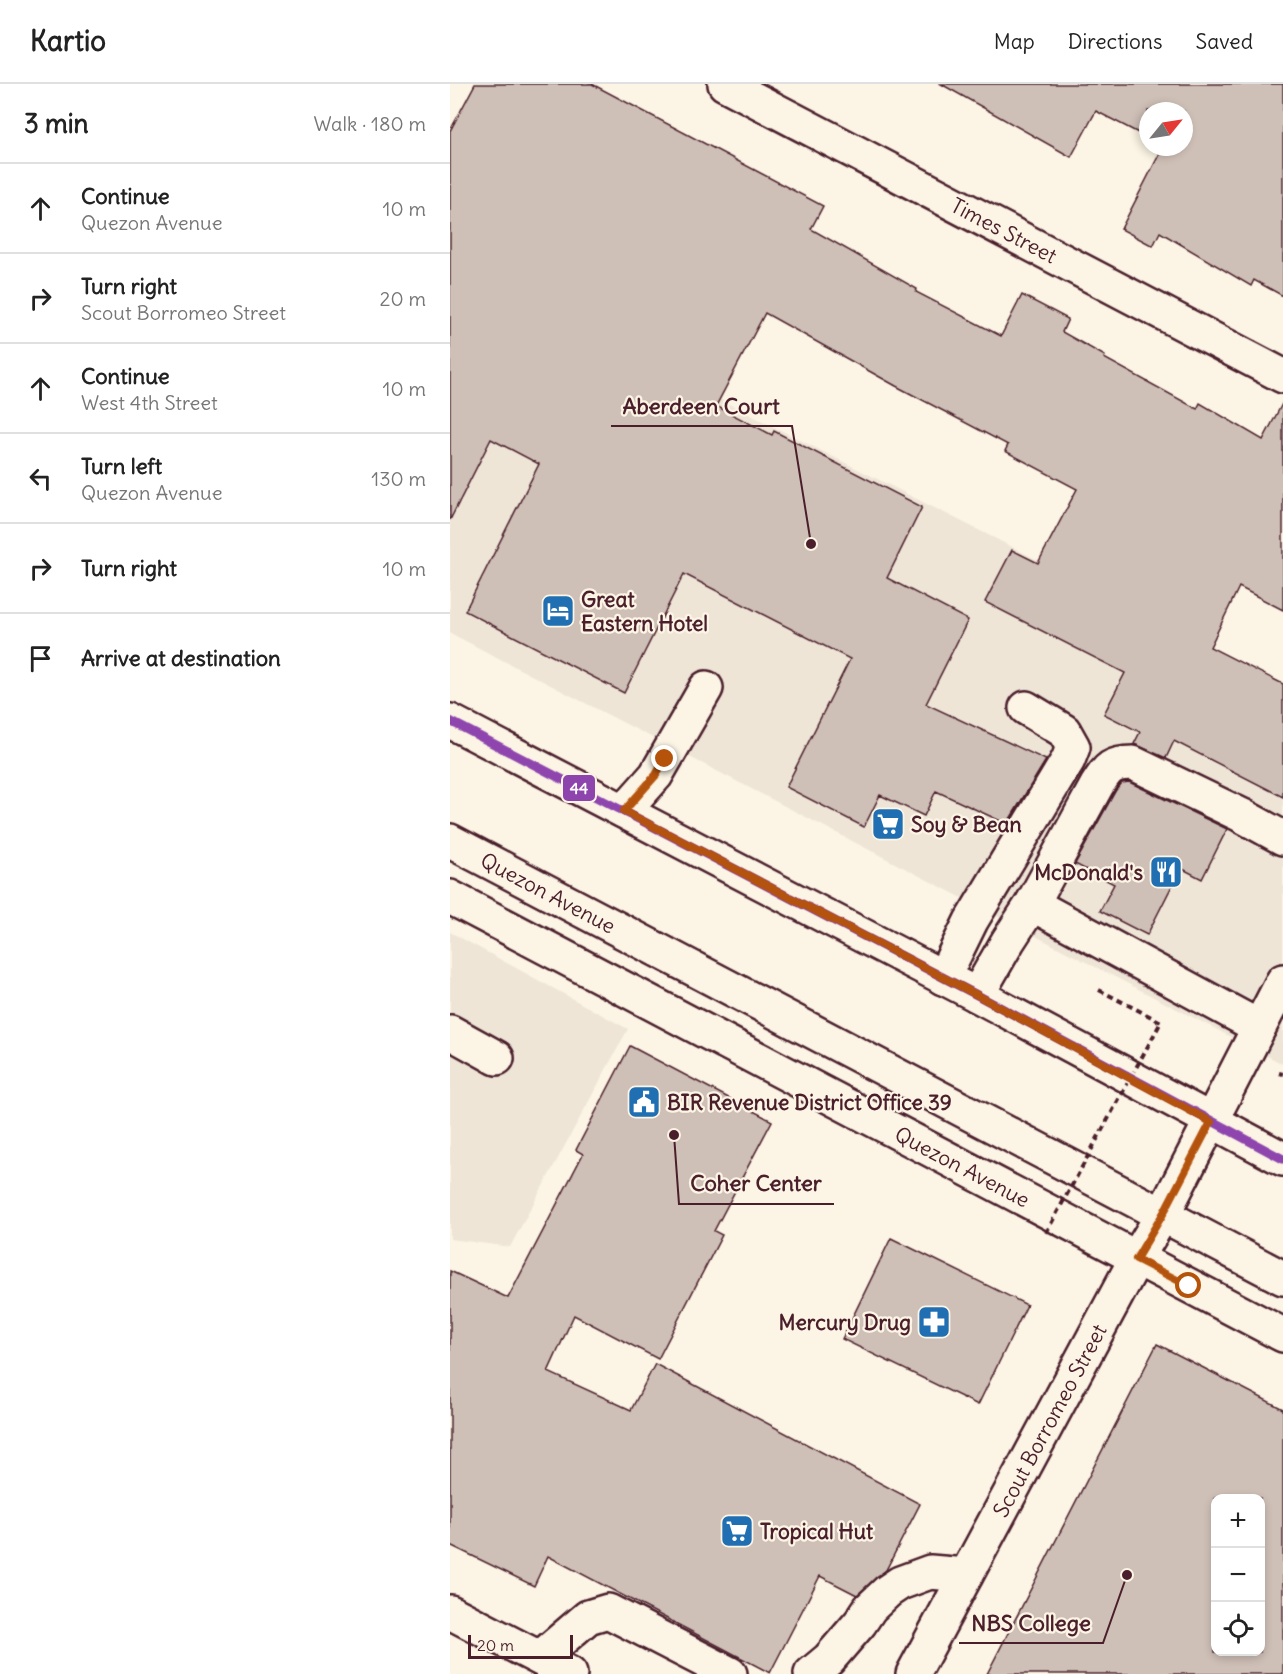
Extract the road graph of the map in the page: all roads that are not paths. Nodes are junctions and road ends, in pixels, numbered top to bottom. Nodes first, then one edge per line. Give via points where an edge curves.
1 (725, 84) edge
2 (1283, 376) edge
3 (706, 688) dead end
4 (1026, 708) dead end
5 (450, 721) edge
6 (624, 811) junction
7 (1280, 837) edge
8 (450, 842) edge
9 (450, 897) edge
10 (1032, 904) junction
11 (943, 978) junction
12 (1283, 981) edge
13 (977, 995) junction
14 (1259, 1027) junction
15 (450, 1032) edge
16 (497, 1058) dead end
17 (1211, 1122) junction
18 (1283, 1160) edge
19 (1163, 1214) junction
20 (1136, 1259) junction
21 (1283, 1278) edge
22 (1283, 1335) edge
23 (966, 1575) junction
24 (450, 1612) edge
25 (540, 1658) junction
26 (570, 1674) edge
27 (730, 1674) edge
28 (811, 1674) edge
29 (913, 1674) edge

1 - 2 street, Times Street
3 - 6 street via 656,775
4 - 11 street via 1064,731 1073,747 971,921
5 - 6 street
6 - 11 street
7 - 10 street via 1133,763 1121,763 1109,767 1097,785
8 - 19 street, Quezon Avenue
9 - 20 street, Quezon Avenue
10 - 13 street
10 - 14 street
11 - 13 street
12 - 14 street, Scout Borromeo Street
13 - 17 street
14 - 17 street, Scout Borromeo Street
15 - 16 street
17 - 18 street
17 - 19 street, Scout Borromeo Street
19 - 20 street, Scout Borromeo Street
19 - 21 street, Quezon Avenue
20 - 22 street, Quezon Avenue
20 - 23 street, Scout Borromeo Street
23 - 28 street via 930,1572 900,1583 870,1608 829,1659
23 - 29 street, Scout Borromeo Street
24 - 25 street
25 - 26 street
25 - 27 street via 588,1617 608,1611

